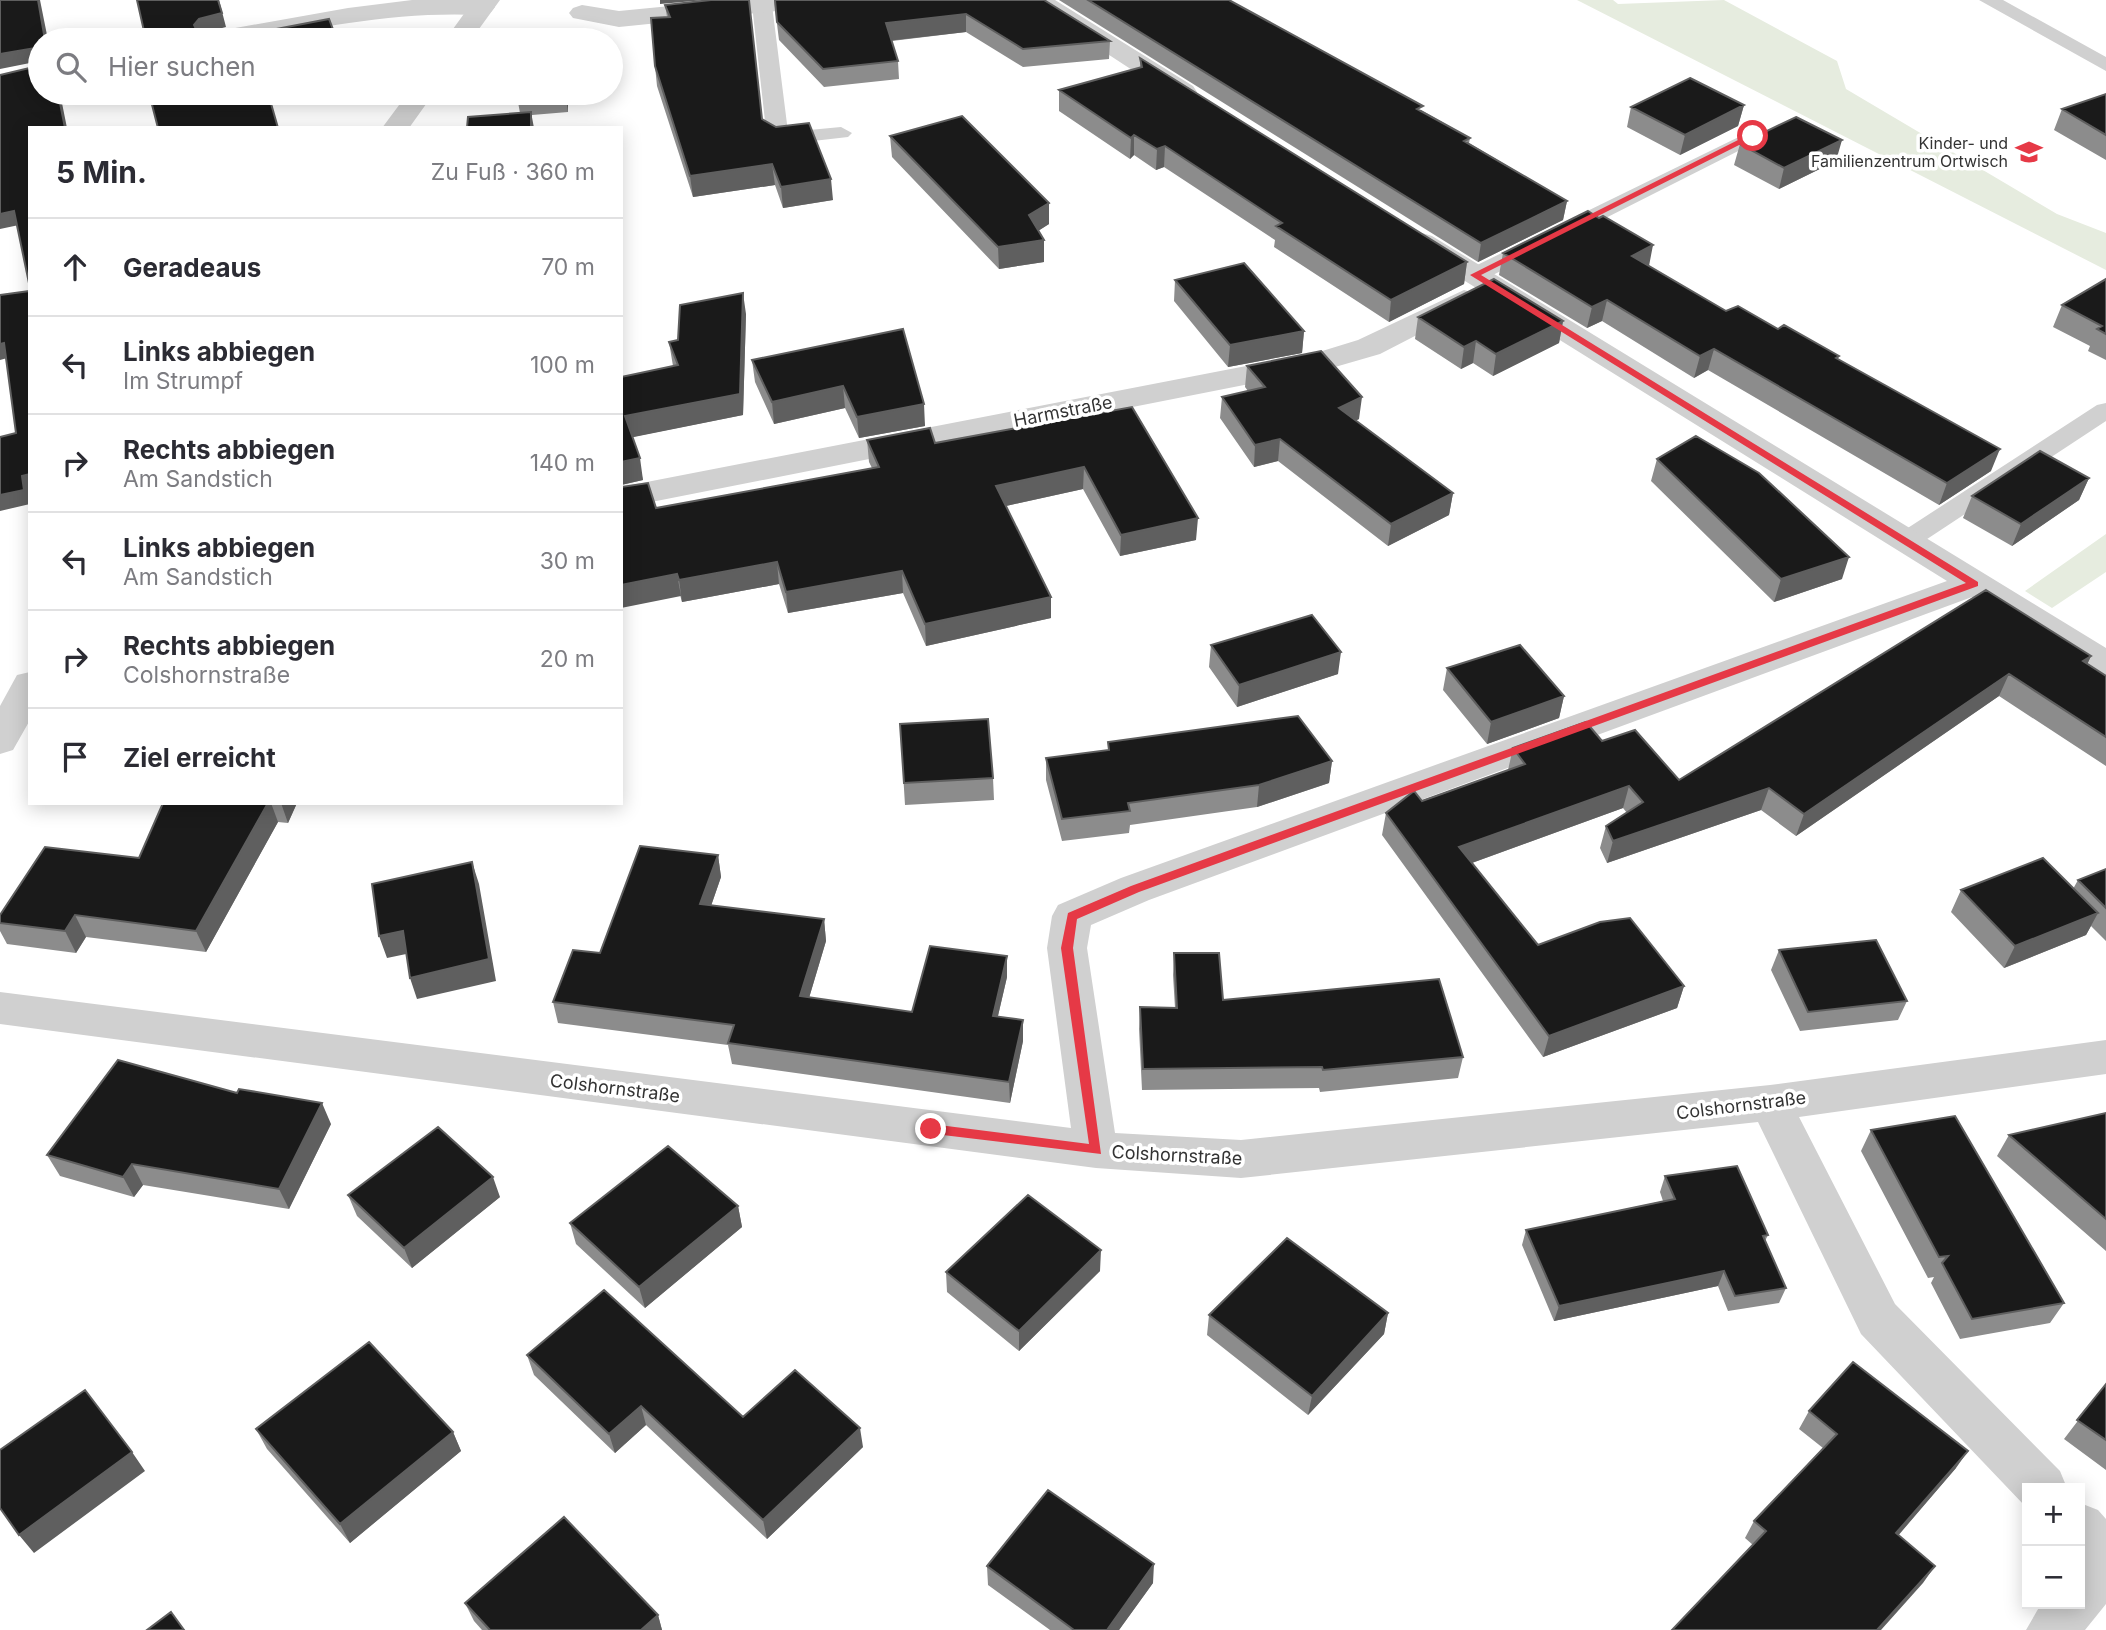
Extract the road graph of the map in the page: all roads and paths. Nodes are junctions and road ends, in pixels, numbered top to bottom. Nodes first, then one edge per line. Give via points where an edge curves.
1 (807, 0) edge
2 (1038, 0) edge
3 (1989, 0) edge
4 (488, 2) edge
5 (762, 5) junction
6 (582, 13) dead end
7 (279, 28) edge
8 (467, 28) edge
9 (2106, 65) edge
10 (1203, 104) edge
11 (412, 105) edge
12 (396, 126) edge
13 (841, 133) dead end
14 (1753, 136) edge
15 (1392, 223) edge
16 (1483, 280) junction
17 (2106, 411) edge
18 (623, 498) edge
19 (1906, 541) junction
20 (1974, 584) junction
21 (2106, 664) edge
22 (28, 688) edge
23 (0, 741) edge
24 (0, 1008) edge
25 (2106, 1057) edge
26 (1770, 1103) junction
27 (1096, 1150) junction
28 (2037, 1483) edge
29 (2085, 1532) edge
30 (2106, 1555) edge
31 (2106, 1564) edge
32 (2085, 1590) edge
33 (2070, 1609) edge
34 (2052, 1630) edge

1 - 5 street
2 - 10 street
3 - 9 lane
4 - 7 street via 401,6
4 - 8 street
5 - 6 street via 619,19
5 - 13 lane via 779,139
11 - 12 street
14 - 16 lane
15 - 16 street
16 - 18 street, Harmstraße via 1369,347 1324,360
16 - 19 street
17 - 19 lane
19 - 20 street
20 - 21 street
20 - 27 street via 1135,889 1072,916 1067,948
22 - 23 street
24 - 27 street, Colshornstraße
25 - 26 street, Colshornstraße
26 - 27 street, Colshornstraße via 1241,1159
26 - 28 street via 1878,1319
29 - 30 street
31 - 32 street
33 - 34 street

